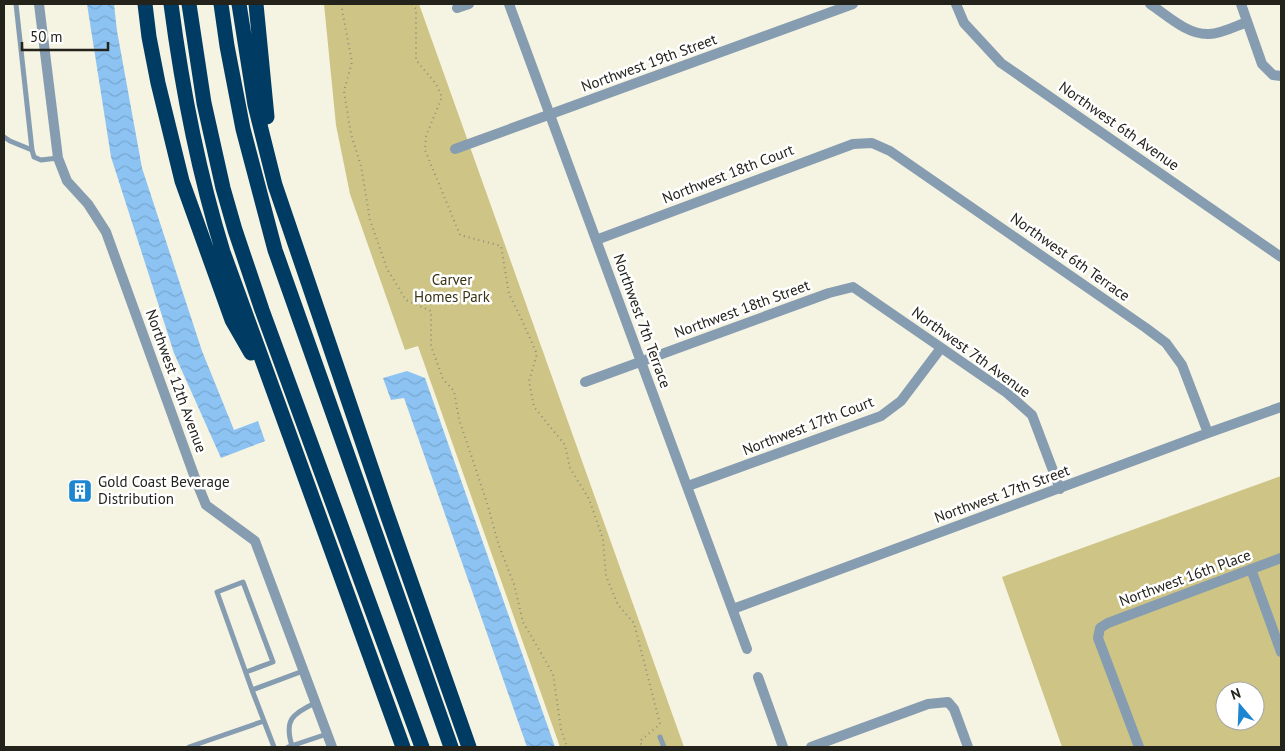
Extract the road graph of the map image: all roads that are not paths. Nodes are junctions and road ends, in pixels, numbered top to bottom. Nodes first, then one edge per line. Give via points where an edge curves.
1 (16, 4) edge
2 (39, 4) edge
3 (145, 4) edge
4 (170, 4) edge
5 (189, 4) edge
6 (221, 4) edge
7 (239, 4) edge
8 (256, 4) edge
9 (469, 4) edge
10 (509, 4) edge
11 (853, 4) edge
12 (956, 4) edge
13 (1150, 4) edge
14 (1241, 4) edge
15 (458, 8) dead end
16 (1247, 22) junction
17 (1277, 75) edge
18 (550, 115) junction
19 (4, 137) edge
20 (872, 143) joint
21 (455, 149) dead end
22 (32, 150) junction
23 (58, 158) junction
24 (275, 185) junction
25 (596, 240) junction
26 (1281, 257) edge
27 (853, 287) joint
28 (941, 348) junction
29 (641, 362) junction
30 (585, 382) dead end
31 (274, 394) junction
32 (1281, 407) edge
33 (1208, 433) junction
34 (688, 486) junction
35 (1060, 489) junction
36 (1281, 558) edge
37 (1251, 569) junction
38 (733, 610) junction
39 (747, 649) dead end
40 (1281, 652) edge
41 (304, 670) junction
42 (246, 672) junction
43 (758, 677) dead end
44 (252, 690) junction
45 (316, 703) junction
46 (264, 721) junction
47 (327, 734) junction
48 (660, 737) dead end
49 (189, 747) edge
50 (274, 747) edge
51 (290, 747) edge
52 (332, 747) edge
53 (403, 747) edge
54 (422, 747) edge
55 (451, 747) edge
56 (469, 747) edge
57 (664, 747) edge
58 (783, 747) edge
59 (811, 747) edge
60 (968, 747) edge
61 (1139, 747) edge

1 - 22 lane
2 - 23 street, Northwest 12th Avenue
3 - 31 highway via 158,83 187,194 232,320
4 - 31 highway via 200,172 223,252
5 - 54 highway via 204,103 235,230
6 - 55 highway via 243,129 275,250
7 - 24 highway via 255,105
8 - 24 highway
9 - 15 street
10 - 18 street, Northwest 7th Terrace
11 - 18 street, Northwest 19th Street
12 - 26 street, Northwest 6th Avenue via 964,24 1001,62
13 - 16 street via 1197,33 1211,34
14 - 16 street
16 - 17 street via 1262,64
18 - 21 street, Northwest 19th Street
18 - 25 street, Northwest 7th Terrace
19 - 22 lane
20 - 25 street, Northwest 18th Court via 853,144
20 - 33 street, Northwest 6th Terrace via 890,151 1166,343 1182,365
22 - 23 lane via 34,157 41,160
23 - 41 street, Northwest 12th Avenue via 67,181 88,204 106,232 206,505 254,541
24 - 56 highway
25 - 29 street, Northwest 7th Terrace
27 - 28 street, Northwest 7th Avenue
27 - 29 street, Northwest 18th Street
28 - 34 street, Northwest 17th Court via 901,401 881,416
28 - 35 street, Northwest 7th Avenue via 1007,393 1032,415
29 - 30 street, Northwest 18th Street
29 - 34 street, Northwest 7th Terrace
31 - 53 highway
32 - 33 street, Northwest 17th Street
33 - 35 street, Northwest 17th Street
34 - 38 street, Northwest 7th Terrace
35 - 38 street, Northwest 17th Street
36 - 37 street, Northwest 16th Place
37 - 40 street
37 - 61 street, Northwest 16th Place via 1100,628 1098,638
38 - 39 street, Northwest 7th Terrace
41 - 44 lane
41 - 45 street, Northwest 12th Avenue
42 - 42 lane via 272,662 243,582 217,592
42 - 44 lane
43 - 58 street
44 - 46 lane
45 - 47 street, Northwest 12th Avenue
45 - 51 lane via 301,710 288,727
46 - 49 lane
46 - 50 lane
47 - 51 lane
47 - 52 street, Northwest 12th Avenue
48 - 57 lane
59 - 60 street via 928,704 948,702 954,709

